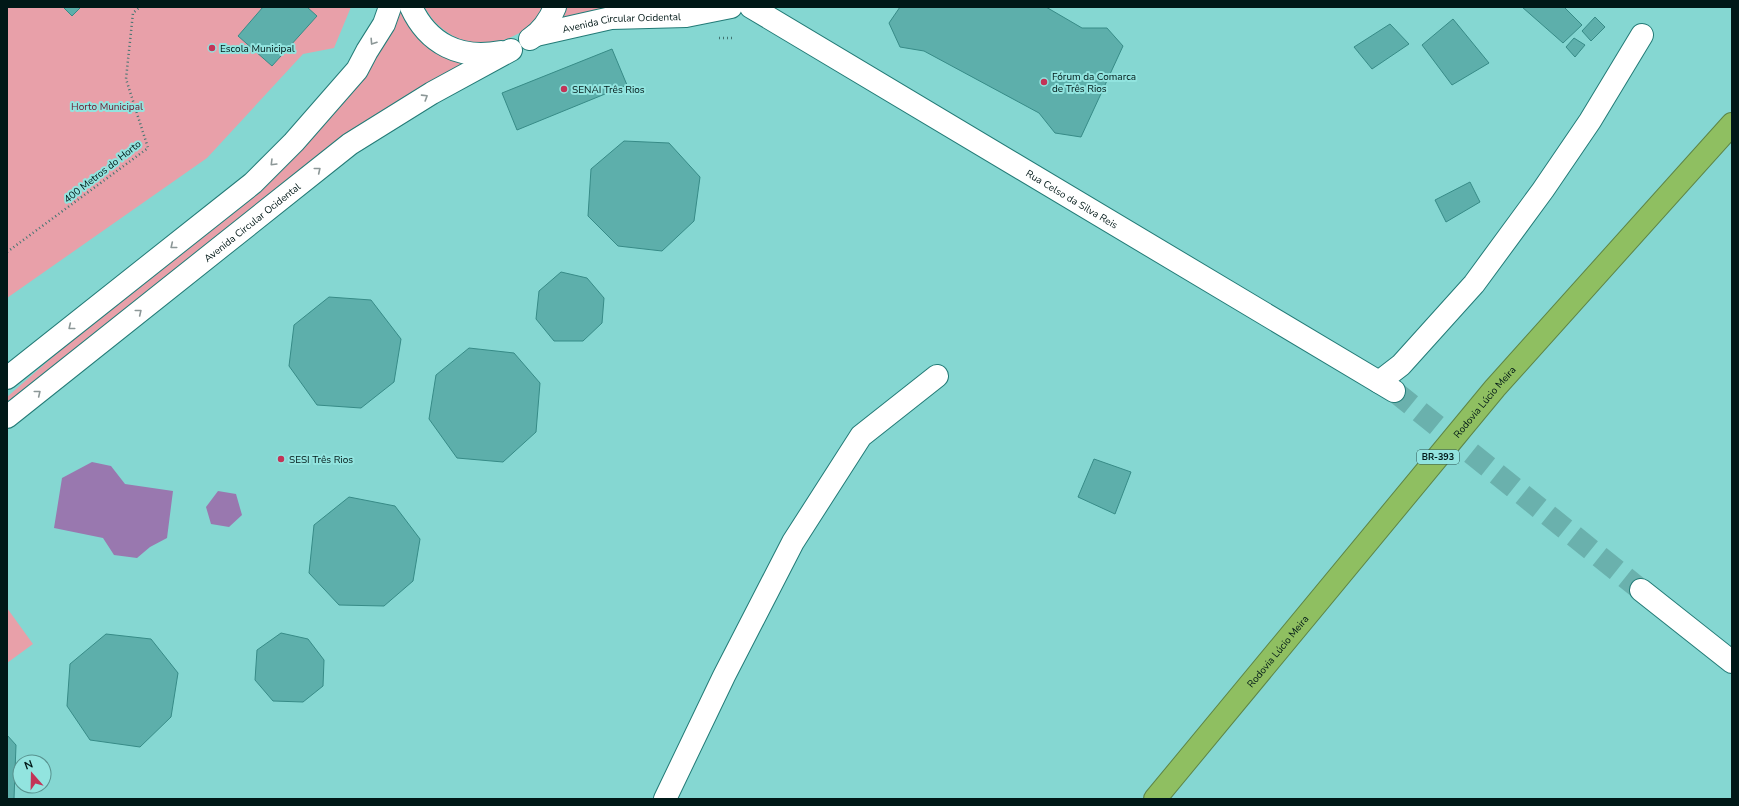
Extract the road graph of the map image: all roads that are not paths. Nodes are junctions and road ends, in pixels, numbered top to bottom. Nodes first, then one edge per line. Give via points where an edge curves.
1 (390, 7) edge
2 (410, 7) edge
3 (555, 7) edge
4 (731, 7) edge
5 (751, 7) edge
6 (536, 35) junction
7 (1642, 35) dead end
8 (511, 50) junction
9 (1732, 124) edge
10 (937, 376) dead end
11 (7, 378) edge
12 (7, 417) edge
13 (1641, 590) tunnel mouth
14 (1732, 662) edge
15 (664, 799) edge
16 (1155, 799) edge

1 -> 11 street via 384,24 357,70 294,142 253,183
2 - 8 street via 417,22 436,41 459,52 485,55
3 - 6 street
4 - 6 street, Avenida Circular Ocidental via 686,16 611,18
5 - 7 street, Rua Celso da Silva Reis via 1387,387 1401,365 1474,284 1590,121
6 - 8 street, Avenida Circular Ocidental
12 -> 8 street, Avenida Circular Ocidental via 350,144 432,93
9 - 16 highway, Rodovia Lúcio Meira / BR-393 via 1495,388
10 - 15 street via 861,436 794,542
13 - 14 street

